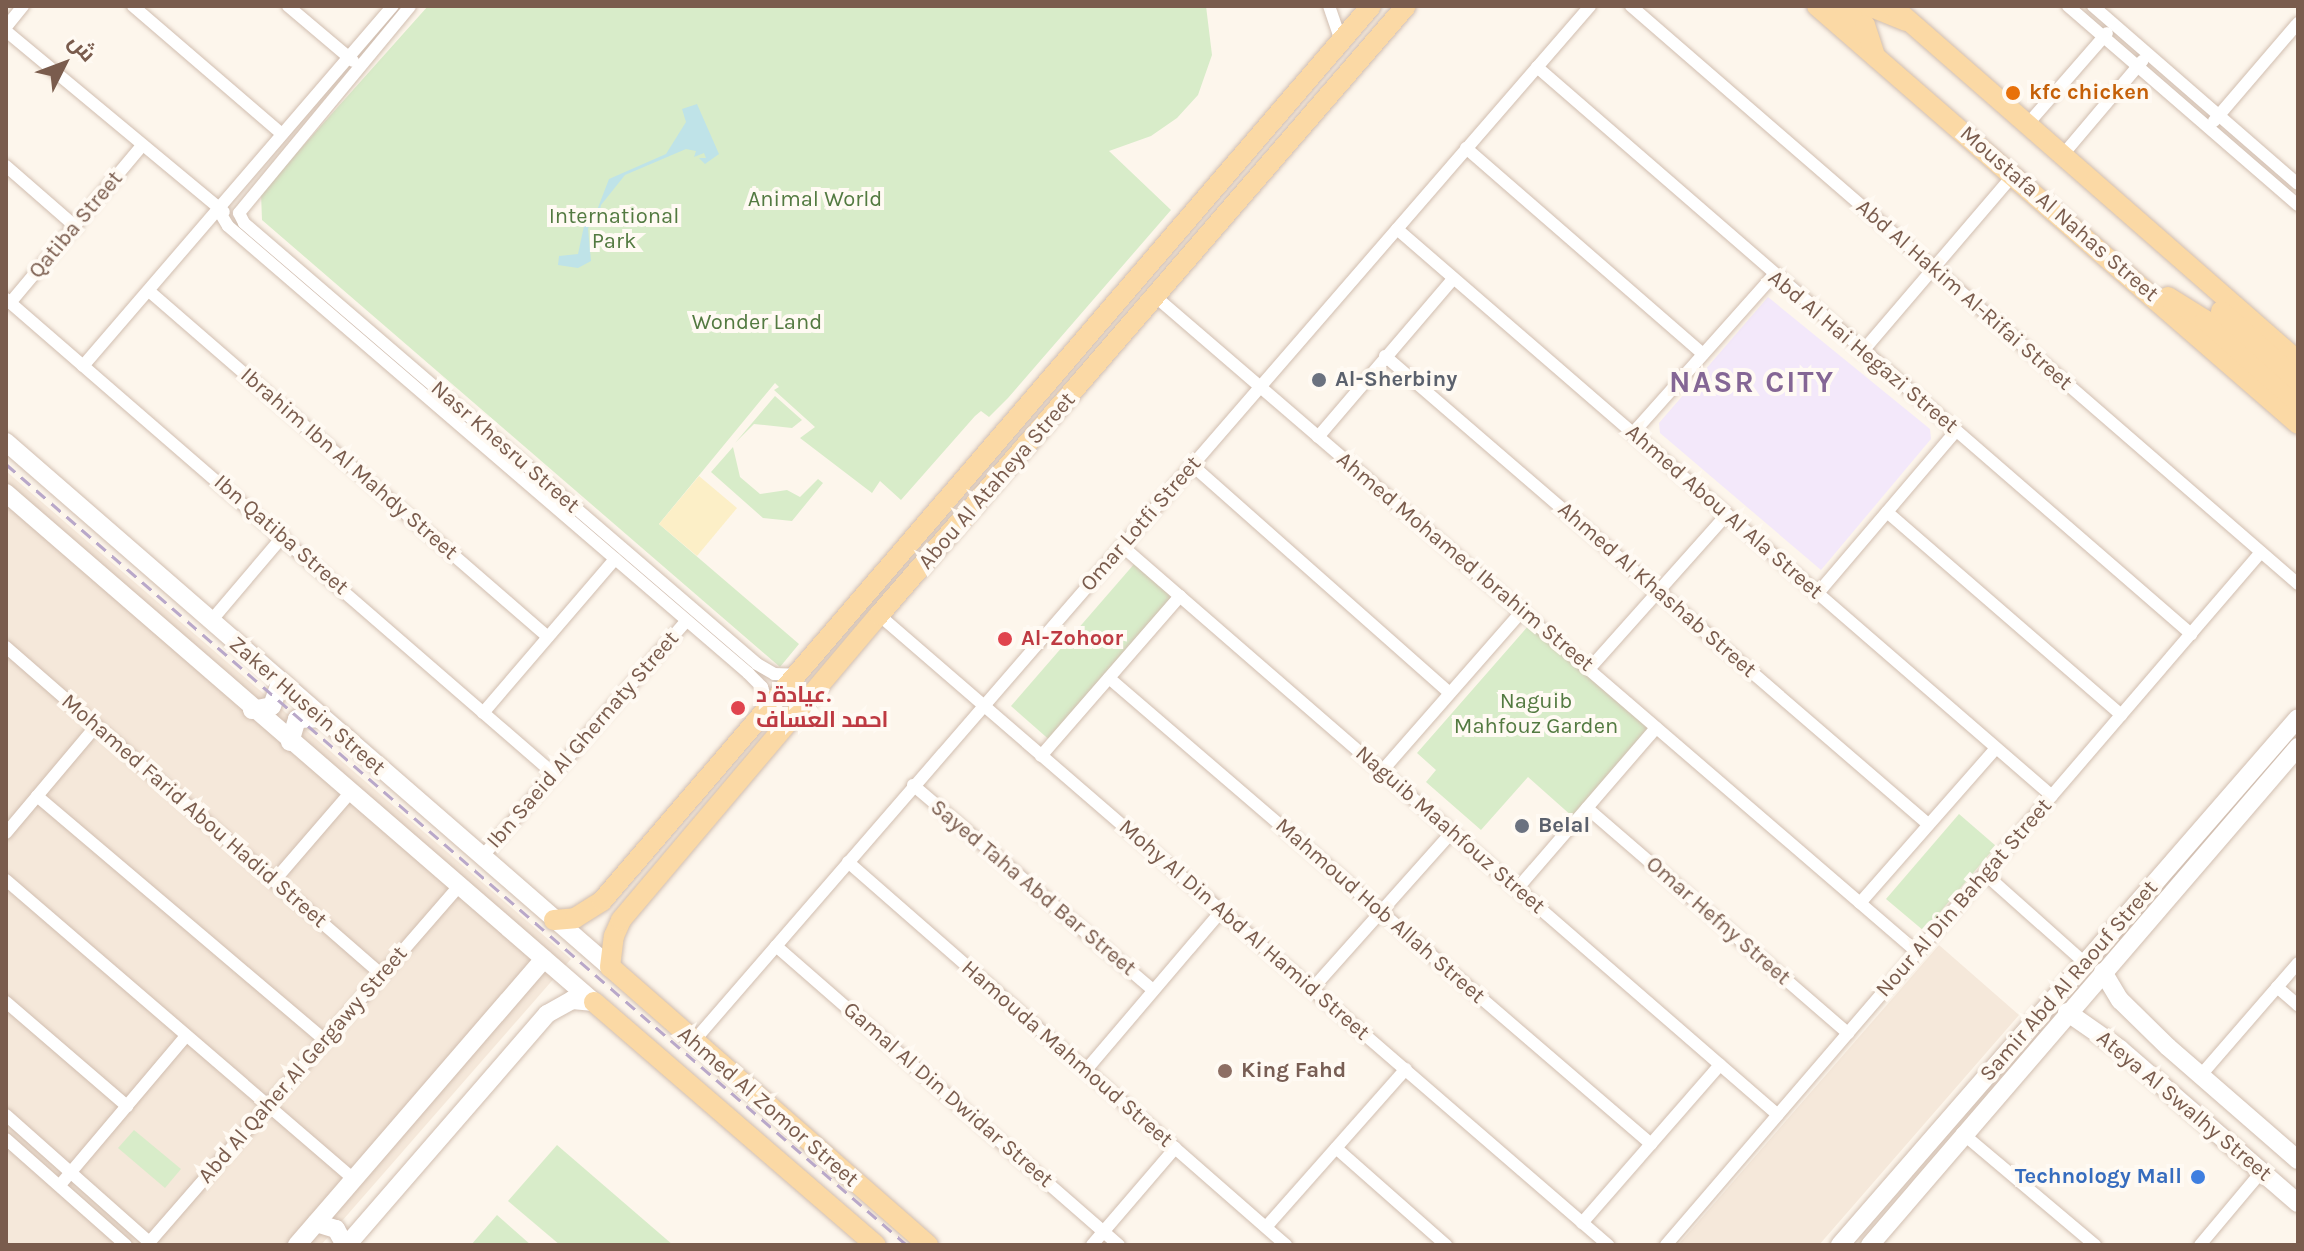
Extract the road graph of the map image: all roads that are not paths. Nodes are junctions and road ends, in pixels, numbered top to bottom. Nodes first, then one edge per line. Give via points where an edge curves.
1 (23, 6) edge
2 (133, 6) edge
3 (288, 6) edge
4 (393, 6) edge
5 (410, 6) edge
6 (1329, 6) edge
7 (1371, 6) edge
8 (1406, 6) edge
9 (1590, 6) edge
10 (1631, 6) edge
11 (1817, 6) edge
12 (1843, 6) edge
13 (1869, 6) edge
14 (1892, 6) edge
15 (2068, 6) edge
16 (2093, 6) edge
17 (1909, 22) junction
18 (2115, 25) junction
19 (2296, 28) edge
20 (6, 29) edge
21 (2104, 37) junction
22 (1341, 40) junction
23 (2148, 54) junction
24 (1875, 56) junction
25 (348, 57) junction
26 (360, 67) junction
27 (1537, 67) junction
28 (2138, 67) junction
29 (2219, 115) junction
30 (2026, 126) junction
31 (2208, 128) junction
32 (282, 134) junction
33 (141, 147) junction
34 (1466, 148) junction
35 (2061, 157) junction
36 (6, 166) edge
37 (2013, 175) junction
38 (2298, 184) edge
39 (2298, 205) edge
40 (214, 214) junction
41 (239, 222) junction
42 (76, 227) junction
43 (1397, 229) junction
44 (2175, 254) junction
45 (1934, 269) junction
46 (1773, 276) junction
47 (1453, 279) junction
48 (149, 291) junction
49 (2152, 294) junction
50 (1157, 298) junction
51 (8, 301) edge
52 (1862, 352) junction
53 (1703, 354) junction
54 (1385, 356) junction
55 (2298, 361) edge
56 (83, 366) junction
57 (2298, 381) edge
58 (1260, 386) junction
59 (2298, 403) edge
60 (2298, 424) edge
61 (1956, 431) junction
62 (1633, 433) junction
63 (1318, 437) junction
64 (6, 442) edge
65 (1192, 465) junction
66 (6, 493) edge
67 (1887, 512) junction
68 (1727, 514) junction
69 (283, 536) junction
70 (1122, 546) junction
71 (2261, 552) junction
72 (615, 559) junction
73 (2298, 584) edge
74 (1658, 589) junction
75 (1818, 593) junction
76 (1180, 596) junction
77 (1522, 611) junction
78 (879, 615) junction
79 (211, 621) junction
80 (686, 621) junction
81 (2191, 634) junction
82 (548, 637) junction
83 (11, 652) edge
84 (6, 668) edge
85 (752, 668) junction
86 (1590, 668) junction
87 (797, 675) junction
88 (1109, 678) junction
89 (280, 683) junction
90 (1450, 693) junction
91 (983, 706) junction
92 (769, 709) junction
93 (252, 710) junction
94 (483, 713) junction
95 (2121, 715) junction
96 (320, 718) junction
97 (2298, 718) edge
98 (96, 726) junction
99 (1656, 728) junction
100 (290, 742) junction
101 (2298, 747) edge
102 (1996, 748) junction
103 (1041, 756) junction
104 (1382, 771) junction
105 (554, 774) junction
106 (913, 785) junction
107 (350, 793) junction
108 (37, 796) junction
109 (2052, 796) junction
110 (1587, 808) junction
111 (1928, 824) junction
112 (1452, 832) junction
113 (6, 833) edge
114 (481, 858) junction
115 (848, 862) junction
116 (1985, 874) junction
117 (6, 880) edge
118 (274, 881) junction
119 (459, 886) junction
120 (1517, 889) junction
121 (602, 901) junction
122 (1860, 903) junction
123 (1222, 910) junction
124 (1381, 913) junction
125 (554, 920) junction
126 (621, 920) junction
127 (776, 946) junction
128 (1917, 952) junction
129 (544, 959) junction
130 (2085, 963) junction
131 (2298, 963) edge
132 (610, 967) junction
133 (2103, 972) junction
134 (382, 975) junction
135 (2277, 987) junction
136 (1313, 988) junction
137 (1153, 990) junction
138 (6, 1002) edge
139 (594, 1002) junction
140 (2298, 1005) edge
141 (2067, 1012) junction
142 (1848, 1033) junction
143 (186, 1036) junction
144 (325, 1040) junction
145 (693, 1042) junction
146 (2168, 1047) junction
147 (1720, 1065) junction
148 (1406, 1069) junction
149 (1086, 1070) junction
150 (2146, 1071) junction
151 (2201, 1075) junction
152 (127, 1106) junction
153 (268, 1106) junction
154 (6, 1115) edge
155 (1778, 1115) junction
156 (1962, 1133) junction
157 (6, 1139) edge
158 (1651, 1144) junction
159 (1175, 1148) junction
160 (1336, 1148) junction
161 (2298, 1160) edge
162 (72, 1171) junction
163 (2262, 1171) junction
164 (355, 1180) junction
165 (60, 1185) junction
166 (2298, 1203) edge
167 (316, 1223) junction
168 (1582, 1223) junction
169 (1266, 1227) junction
170 (1104, 1231) junction
171 (148, 1244) edge
172 (126, 1245) edge
173 (297, 1245) edge
174 (346, 1245) edge
175 (876, 1245) edge
176 (928, 1245) edge
177 (1092, 1245) edge
178 (1119, 1245) edge
179 (1286, 1245) edge
180 (1446, 1245) edge
181 (1608, 1245) edge
182 (1666, 1245) edge
183 (1840, 1245) edge
184 (1870, 1245) edge
185 (2095, 1245) edge
186 (2200, 1245) edge

1 - 20 street
2 - 32 street
3 - 25 street
4 - 25 street
5 - 26 street
6 - 22 street
7 - 22 main road, Abou Al Ataheya Street
8 - 50 main road, Abou Al Ataheya Street
9 - 27 street, Omar Lotfi Street
10 - 45 street, Abd Al Hakim Al-Rifai Street
11 - 24 main road, Moustafa Al Nahas Street
12 - 24 main road via 1865,25
13 - 17 main road
14 - 17 main road, Moustafa Al Nahas Street
15 - 21 street
16 - 18 street
17 - 30 main road, Moustafa Al Nahas Street
18 - 21 street
18 - 23 street
19 - 29 street
20 - 33 street
21 - 28 street
21 - 30 street
22 - 87 main road, Abou Al Ataheya Street
23 - 28 street
23 - 29 street
24 - 37 main road, Moustafa Al Nahas Street
25 - 26 street
25 - 32 street
26 - 41 street
27 - 34 street, Omar Lotfi Street
27 - 46 street, Abd Al Hai Hegazi Street
28 - 31 street
28 - 35 street
29 - 31 street
29 - 38 street
30 - 35 main road, Moustafa Al Nahas Street
31 - 39 street
32 - 40 street
33 - 40 street via 207,202
33 - 42 street, Qatiba Street
34 - 43 street, Omar Lotfi Street
34 - 53 street
35 - 44 main road, Moustafa Al Nahas Street
36 - 42 street
37 - 45 street
37 - 49 main road, Moustafa Al Nahas Street
40 - 41 street
40 - 48 street
41 - 72 street, Nasr Khesru Street
41 - 85 street, Nasr Khesru Street
42 - 51 street, Qatiba Street
43 - 47 street, Ahmed Abou Al Ala Street
43 - 58 street, Omar Lotfi Street
44 - 55 main road, Moustafa Al Nahas Street
44 - 57 main road via 2196,288
45 - 52 street
45 - 71 street, Abd Al Hakim Al-Rifai Street
46 - 52 street, Abd Al Hai Hegazi Street
46 - 53 street
47 - 54 street
47 - 62 street, Ahmed Abou Al Ala Street
48 - 56 street
48 - 82 street, Ibrahim Ibn Al Mahdy Street
49 - 59 main road via 2194,312
49 - 60 main road, Moustafa Al Nahas Street
50 - 58 street, Ahmed Mohamed Ibrahim Street
50 - 78 main road, Abou Al Ataheya Street
51 - 56 street, Ibn Qatiba Street
52 - 61 street, Abd Al Hai Hegazi Street
53 - 62 street
54 - 63 street
54 - 74 street, Ahmed Al Khashab Street
56 - 69 street, Ibn Qatiba Street
58 - 63 street, Ahmed Mohamed Ibrahim Street
58 - 65 street, Omar Lotfi Street
61 - 67 street
61 - 81 street, Abd Al Hai Hegazi Street
62 - 68 street, Ahmed Abou Al Ala Street
63 - 77 street, Ahmed Mohamed Ibrahim Street
64 - 79 main road, Zaker Husein Street
65 - 70 street, Omar Lotfi Street
65 - 90 street
66 - 93 main road, Zaker Husein Street
67 - 75 street
67 - 95 street
68 - 74 street
68 - 75 street, Ahmed Abou Al Ala Street
69 - 79 street
69 - 94 street, Ibn Qatiba Street
70 - 76 street, Naguib Maahfouz Street
70 - 91 street, Omar Lotfi Street
71 - 73 street, Abd Al Hakim Al-Rifai Street
71 - 81 street, Nour Al Din Bahgat Street
72 - 80 street, Nasr Khesru Street
72 - 82 street
74 - 86 street
74 - 111 street, Ahmed Al Khashab Street
75 - 102 street, Ahmed Abou Al Ala Street
76 - 88 street
76 - 104 street, Naguib Maahfouz Street
77 - 86 street, Ahmed Mohamed Ibrahim Street
77 - 90 street
78 - 91 street, Mohy Al Din Abd Al Hamid Street
78 - 126 main road, Abou Al Ataheya Street
79 - 89 main road, Zaker Husein Street
80 - 85 street, Nasr Khesru Street
80 - 105 street, Ibn Saeid Al Ghernaty Street
81 - 95 street, Nour Al Din Bahgat Street
82 - 94 street
83 - 84 street
83 - 98 street, Mohamed Farid Abou Hadid Street
85 - 87 street, Nasr Khesru Street
85 - 92 street, Nasr Khesru Street
86 - 99 street, Ahmed Mohamed Ibrahim Street
87 - 92 main road, Abou Al Ataheya Street
88 - 103 street
88 - 124 street, Mahmoud Hob Allah Street
89 - 93 main road via 272,706
89 - 96 main road, Zaker Husein Street
90 - 104 street
91 - 103 street, Mohy Al Din Abd Al Hamid Street
91 - 106 street, Omar Lotfi Street
92 - 121 main road, Abou Al Ataheya Street
93 - 100 main road, Zaker Husein Street
94 - 105 street, Ibn Qatiba Street
95 - 109 street, Nour Al Din Bahgat Street
96 - 100 main road via 297,719
96 - 114 main road, Zaker Husein Street
97 - 130 main road, Samir Abd Al Raouf Street
98 - 108 street
98 - 118 street, Mohamed Farid Abou Hadid Street
99 - 110 street
99 - 122 street, Ahmed Mohamed Ibrahim Street
100 - 107 main road, Zaker Husein Street
101 - 133 main road, Samir Abd Al Raouf Street
102 - 109 street, Ahmed Abou Al Ala Street
102 - 111 street
103 - 123 street, Mohy Al Din Abd Al Hamid Street
104 - 112 street, Naguib Maahfouz Street
105 - 114 street, Ibn Saeid Al Ghernaty Street
106 - 115 street, Omar Lotfi Street
106 - 137 street, Sayed Taha Abd Bar Street
107 - 118 street
107 - 119 main road, Zaker Husein Street
108 - 113 street
108 - 144 street
109 - 116 street, Nour Al Din Bahgat Street
110 - 120 street
110 - 142 street, Omar Hefny Street
111 - 122 street
112 - 120 street, Naguib Maahfouz Street
112 - 124 street
114 - 125 main road, Zaker Husein Street
115 - 127 street, Omar Lotfi Street
115 - 149 street, Hamouda Mahmoud Street
116 - 128 street, Nour Al Din Bahgat Street
116 - 130 street
117 - 143 street
118 - 134 street, Mohamed Farid Abou Hadid Street
119 - 129 main road, Zaker Husein Street
119 - 134 street, Abd Al Qaher Al Gergawy Street
120 - 147 street, Naguib Maahfouz Street
121 - 125 main road, Abou Al Ataheya Street via 575,918
121 - 126 main road via 602,917 613,923
122 - 128 street, Ahmed Mohamed Ibrahim Street
123 - 136 street, Mohy Al Din Abd Al Hamid Street
123 - 137 street
124 - 136 street
124 - 158 street, Mahmoud Hob Allah Street
125 - 132 main road, Zaker Husein Street
126 - 132 main road, Abou Al Ataheya Street
127 - 145 street, Omar Lotfi Street
127 - 170 street, Gamal Al Din Dwidar Street
128 - 142 street, Nour Al Din Bahgat Street
129 - 139 main road, Zaker Husein Street
129 - 164 main road
130 - 183 main road, Samir Abd Al Raouf Street
131 - 135 street
132 - 145 main road, Ahmed Al Zomor Street
133 - 141 main road, Samir Abd Al Raouf Street
133 - 146 main road, Ateya Al Swalhy Street via 2120,1000
134 - 144 street, Abd Al Qaher Al Gergawy Street
135 - 140 street
135 - 151 street
136 - 148 street, Mohy Al Din Abd Al Hamid Street
137 - 149 street
138 - 152 street
139 - 174 main road via 572,1000 547,1014
139 - 175 main road, Ahmed Al Zomor Street
141 - 150 main road, Ateya Al Swalhy Street
141 - 156 main road, Samir Abd Al Raouf Street
142 - 155 street, Nour Al Din Bahgat Street
143 - 152 street
143 - 153 street
144 - 153 street, Abd Al Qaher Al Gergawy Street
145 - 176 main road, Ahmed Al Zomor Street
146 - 150 main road via 2153,1046 2145,1052
146 - 151 main road, Ateya Al Swalhy Street
147 - 155 street, Naguib Maahfouz Street
147 - 158 street
148 - 160 street
148 - 168 street, Mohy Al Din Abd Al Hamid Street
149 - 159 street, Hamouda Mahmoud Street
150 - 163 main road, Ateya Al Swalhy Street
151 - 161 main road, Ateya Al Swalhy Street
152 - 162 street
153 - 164 street
153 - 171 street, Abd Al Qaher Al Gergawy Street
154 - 162 street
155 - 182 street, Nour Al Din Bahgat Street
156 - 184 main road, Samir Abd Al Raouf Street
156 - 185 street
157 - 165 street
158 - 168 street
159 - 169 street, Hamouda Mahmoud Street
159 - 170 street
160 - 169 street
160 - 180 street
162 - 165 street
162 - 171 street
163 - 166 main road, Ateya Al Swalhy Street
163 - 186 street
164 - 167 main road
165 - 172 street
167 - 173 main road
167 - 174 main road via 336,1229
168 - 181 street, Mohy Al Din Abd Al Hamid Street
169 - 179 street, Hamouda Mahmoud Street
170 - 177 street
170 - 178 street, Gamal Al Din Dwidar Street

